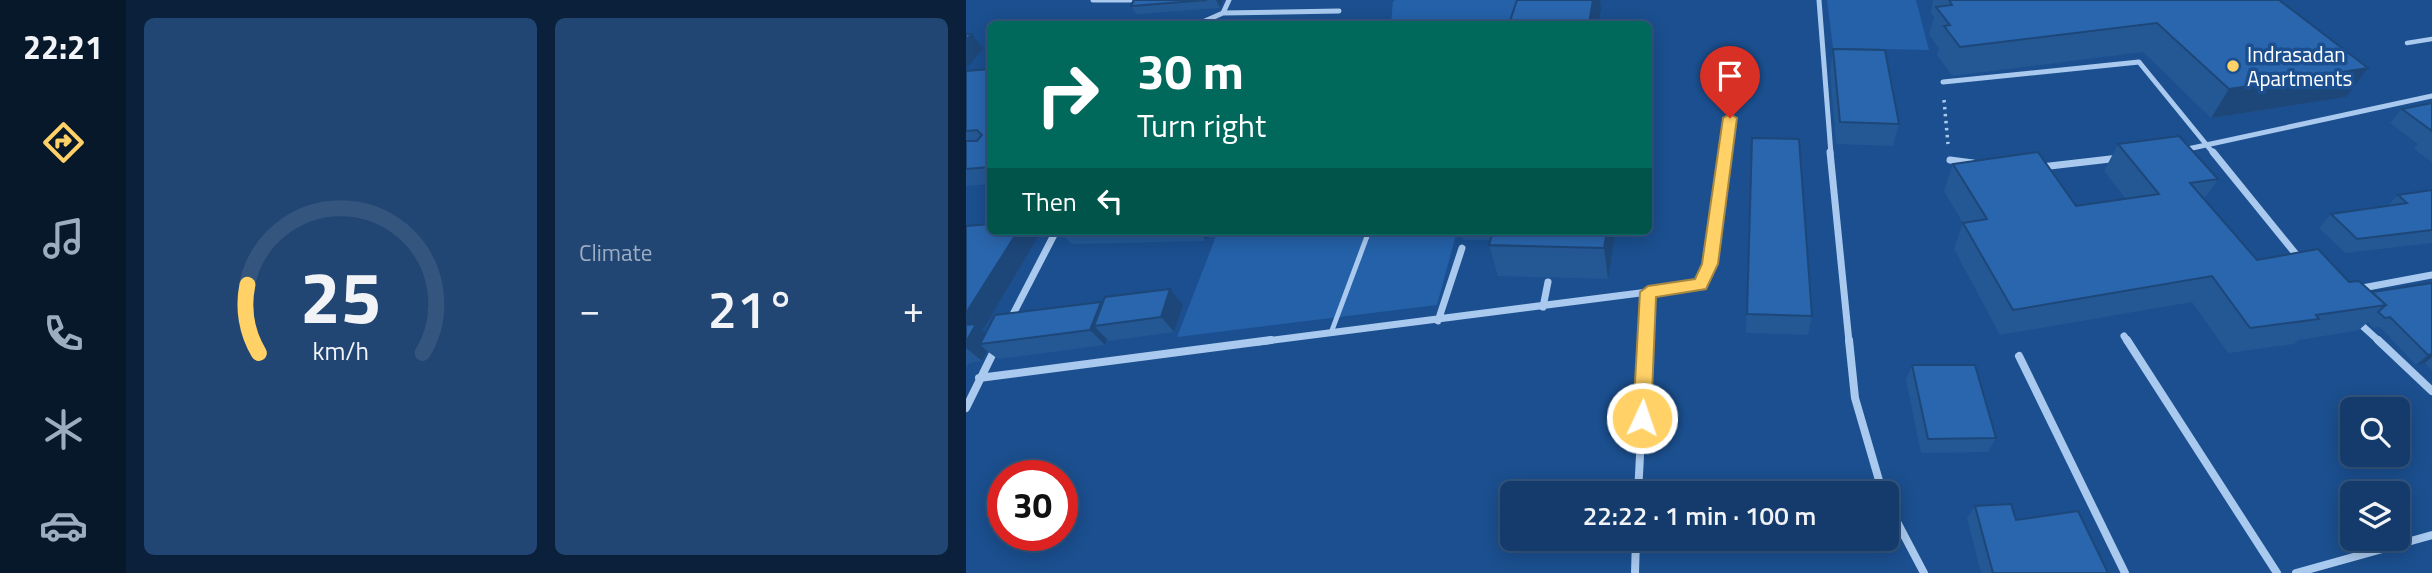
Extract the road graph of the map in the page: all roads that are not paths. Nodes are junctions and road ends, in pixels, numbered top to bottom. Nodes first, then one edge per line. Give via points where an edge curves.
1 (1093, 0) edge
2 (1130, 0) edge
3 (1229, 0) edge
4 (1819, 0) edge
5 (1339, 12) dead end
6 (1223, 13) junction
7 (1205, 21) edge
8 (2432, 39) edge
9 (2407, 43) dead end
10 (1943, 82) road end
11 (2432, 96) edge
12 (1730, 118) dead end
13 (2206, 146) junction
14 (2180, 150) edge
15 (2129, 157) edge
16 (1950, 160) road end
17 (1986, 164) edge
18 (2036, 167) edge
19 (1054, 235) edge
20 (1368, 235) edge
21 (1462, 248) dead end
22 (2303, 262) edge
23 (2432, 275) edge
24 (1548, 282) dead end
25 (1648, 292) junction
26 (2342, 292) edge
27 (1543, 307) junction
28 (2348, 312) edge
29 (1438, 321) junction
30 (1004, 332) edge
31 (1331, 333) junction
32 (2124, 337) dead end
33 (998, 343) edge
34 (2019, 356) dead end
35 (979, 378) junction
36 (2432, 391) edge
37 (966, 408) edge
38 (1639, 481) edge
39 (1879, 481) edge
40 (1899, 529) edge
41 (2432, 535) edge
42 (1636, 551) edge
43 (1635, 573) edge
44 (1924, 573) edge
45 (2125, 573) edge
46 (2277, 573) edge
47 (2296, 573) edge

1 - 2 street
3 - 6 street
4 - 39 street via 1856,398
5 - 6 street
6 - 7 street
8 - 9 lane
10 - 13 street via 2139,62
11 - 13 street
12 - 25 street via 1710,264 1700,284
13 - 14 street
13 - 22 street
15 - 18 street
16 - 17 street
19 - 30 street
20 - 31 lane
21 - 29 street
23 - 26 street
24 - 27 street
25 - 27 street
25 - 38 street
27 - 29 street
28 - 36 street
29 - 31 street
31 - 35 street
32 - 46 street
33 - 35 street
34 - 45 street
35 - 37 street
40 - 44 street
41 - 47 street
42 - 43 street

